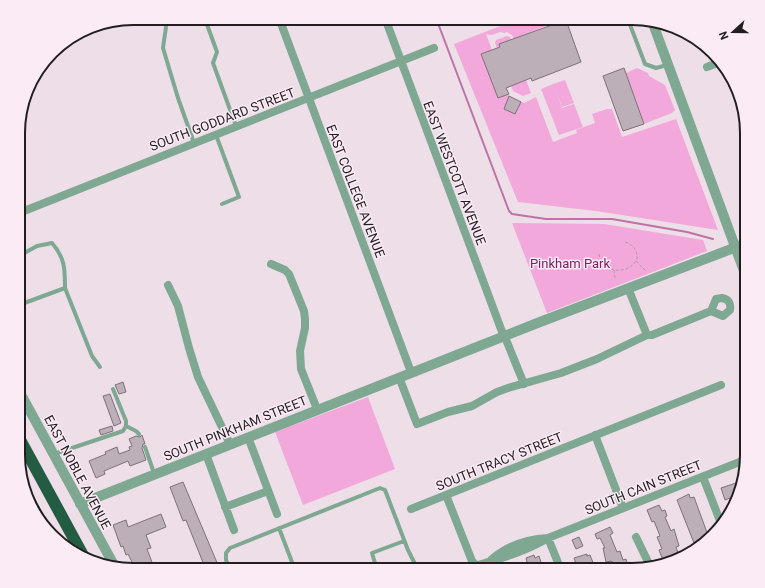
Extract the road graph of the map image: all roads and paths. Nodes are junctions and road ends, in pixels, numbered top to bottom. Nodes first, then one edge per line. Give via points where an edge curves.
1 (166, 25) edge
2 (207, 25) edge
3 (282, 25) edge
4 (388, 25) edge
5 (631, 25) edge
6 (654, 27) edge
7 (434, 48) dead end
8 (401, 62) junction
9 (715, 64) edge
10 (668, 65) junction
11 (707, 67) dead end
12 (308, 98) junction
13 (236, 126) junction
14 (215, 135) junction
15 (194, 143) junction
16 (222, 204) dead end
17 (25, 211) edge
18 (624, 242) dead end
19 (740, 245) edge
20 (735, 247) junction
21 (25, 253) edge
22 (599, 254) dead end
23 (740, 260) edge
24 (636, 262) junction
25 (271, 264) dead end
26 (614, 270) junction
27 (647, 272) dead end
28 (615, 279) dead end
29 (168, 285) dead end
30 (65, 288) junction
31 (628, 288) junction
32 (25, 303) edge
33 (711, 311) dead end
34 (647, 335) junction
35 (504, 336) junction
36 (100, 366) dead end
37 (411, 372) junction
38 (399, 377) junction
39 (524, 384) junction
40 (721, 385) dead end
41 (113, 389) dead end
42 (25, 402) edge
43 (317, 409) junction
44 (126, 426) junction
45 (139, 434) dead end
46 (595, 435) junction
47 (248, 437) junction
48 (230, 444) junction
49 (144, 447) dead end
50 (25, 449) edge
51 (54, 454) junction
52 (206, 454) junction
53 (740, 462) edge
54 (154, 474) junction
55 (703, 476) junction
56 (268, 490) junction
57 (446, 495) junction
58 (80, 504) junction
59 (225, 507) junction
60 (623, 508) junction
61 (411, 509) dead end
62 (277, 514) dead end
63 (720, 518) edge
64 (279, 528) junction
65 (234, 530) dead end
66 (636, 537) dead end
67 (548, 538) junction
68 (404, 541) junction
69 (80, 549) edge
70 (111, 560) edge
71 (648, 562) edge
72 (227, 563) edge
73 (292, 563) edge
74 (375, 563) edge
75 (415, 563) edge
76 (474, 563) edge
77 (484, 563) edge
78 (558, 563) edge

1 - 15 lane via 163,48
2 - 13 lane via 217,52 213,64
3 - 12 street, EAST COLLEGE AVENUE
4 - 8 street, EAST WESTCOTT AVENUE
5 - 10 lane via 646,64 656,68
6 - 10 street
7 - 8 street, SOUTH GODDARD STREET
8 - 12 street, SOUTH GODDARD STREET
8 - 35 street, EAST WESTCOTT AVENUE
9 - 11 street
10 - 20 street
12 - 13 street, SOUTH GODDARD STREET
12 - 37 street, EAST COLLEGE AVENUE
13 - 14 street, SOUTH GODDARD STREET
14 - 15 street, SOUTH GODDARD STREET
14 - 16 lane via 239,197
15 - 17 street, SOUTH GODDARD STREET
18 - 24 path via 634,247
19 - 20 street, SOUTH PINKHAM STREET
20 - 23 street
20 - 31 street, SOUTH PINKHAM STREET
21 - 30 lane via 37,246 52,244 60,253 65,271
22 - 26 path via 602,263
24 - 26 path via 626,269
24 - 27 path
25 - 43 street via 289,274 304,311 301,364
26 - 28 path
29 - 48 street via 178,306 198,376
30 - 32 lane
30 - 36 lane via 92,356
31 - 34 street
31 - 35 street, SOUTH PINKHAM STREET
33 - 34 street
34 - 39 street via 597,359
35 - 37 street, SOUTH PINKHAM STREET
35 - 39 street
37 - 38 street, SOUTH PINKHAM STREET
38 - 39 street via 417,424 472,406 497,392
38 - 43 street, SOUTH PINKHAM STREET
40 - 46 street, SOUTH TRACY STREET
41 - 44 lane
42 - 51 street, EAST NOBLE AVENUE
43 - 47 street, SOUTH PINKHAM STREET
44 - 45 lane
44 - 51 lane via 123,431
46 - 57 street, SOUTH TRACY STREET
46 - 60 street
47 - 48 street, SOUTH PINKHAM STREET
47 - 56 street
48 - 52 street, SOUTH PINKHAM STREET
49 - 54 lane
50 - 69 highway
51 - 58 street, EAST NOBLE AVENUE
52 - 54 street, SOUTH PINKHAM STREET
52 - 59 street
53 - 55 street, SOUTH CAIN STREET
54 - 58 street, SOUTH PINKHAM STREET
55 - 60 street, SOUTH CAIN STREET
55 - 63 street
56 - 59 street
56 - 62 street
57 - 61 street, SOUTH TRACY STREET
57 - 76 street, SOUTH CAIN STREET
58 - 70 street, EAST NOBLE AVENUE
59 - 65 street
60 - 67 street, SOUTH CAIN STREET
64 - 68 lane via 380,488 385,490
64 - 72 lane via 230,548 226,553
64 - 73 lane
66 - 71 street
67 - 77 street, SOUTH CAIN STREET via 528,540 514,545
67 - 78 street
68 - 74 lane via 372,553
68 - 75 lane

